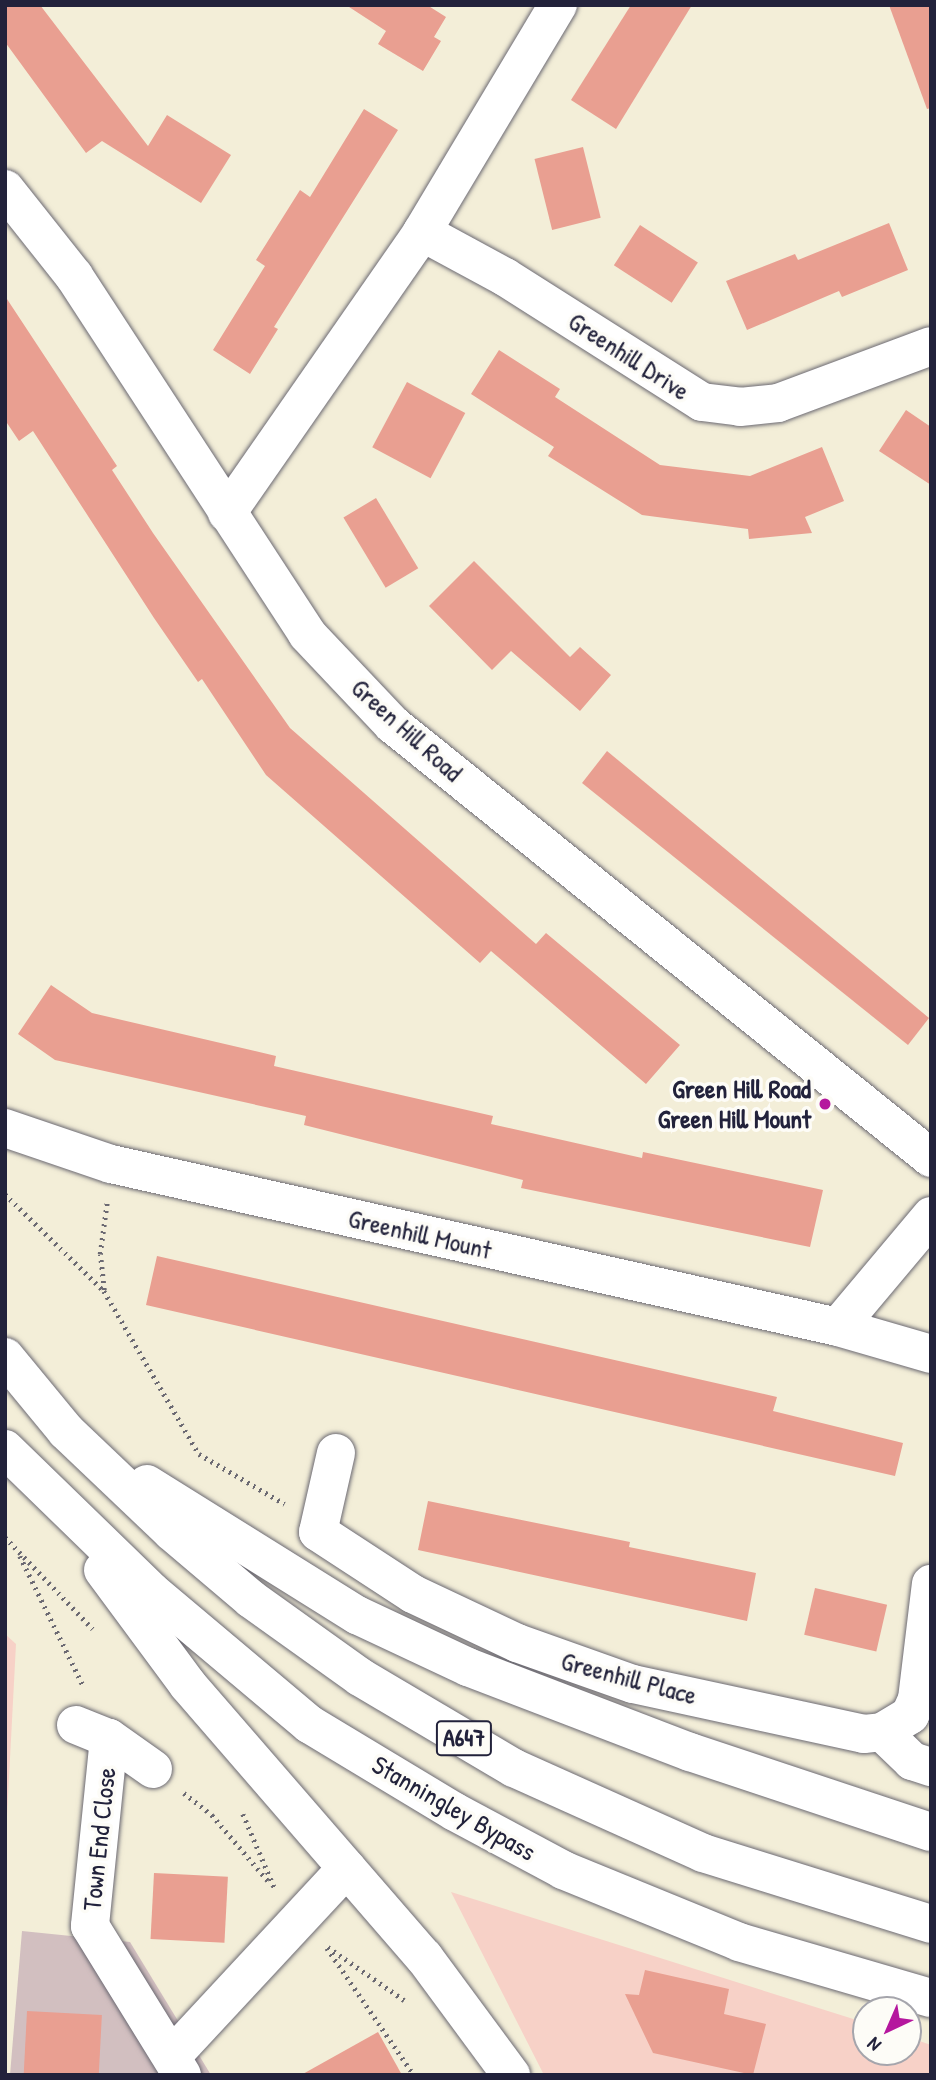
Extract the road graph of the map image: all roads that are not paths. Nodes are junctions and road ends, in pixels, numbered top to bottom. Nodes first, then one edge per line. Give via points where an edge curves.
1 (558, 5) edge
2 (5, 189) edge
3 (422, 232) junction
4 (931, 346) edge
5 (227, 513) junction
6 (5, 1128) edge
7 (931, 1158) edge
8 (931, 1216) edge
9 (838, 1327) junction
10 (931, 1353) edge
11 (5, 1357) edge
12 (66, 1431) junction
13 (5, 1449) edge
14 (336, 1454) dead end
15 (48, 1494) junction
16 (931, 1584) edge
17 (882, 1732) junction
18 (931, 1767) edge
19 (153, 1769) road end
20 (931, 1832) edge
21 (348, 1868) junction
22 (931, 1924) edge
23 (931, 1998) edge
24 (177, 2065) edge
25 (511, 2075) edge

1 - 3 street
2 - 5 street, Green Hill Road via 74,276
3 - 4 street, Greenhill Drive via 505,277 702,402 740,407 778,402
3 - 5 street
5 - 7 street, Green Hill Road via 307,634 392,724
6 - 9 street, Greenhill Mount via 111,1164
8 - 9 street
9 - 10 street, Greenhill Mount
11 - 12 street, A647
12 - 20 street, A647 via 263,1560 358,1615 468,1667 690,1752
12 - 22 street, A647 via 251,1599 360,1677 514,1768 703,1853
13 - 15 street, A647
14 - 17 street, Greenhill Place via 318,1532 413,1594 565,1663 633,1684 864,1734
15 - 21 street, A647 via 188,1685
15 - 23 street, Stanningley Bypass / A647 via 151,1591 309,1724 455,1812 563,1870 739,1942
16 - 17 street via 916,1699 910,1715
17 - 18 street via 912,1761
19 - 24 street, Town End Close via 92,1731 90,1926
21 - 24 street, Town End Close via 313,1932
21 - 25 street, A647 via 424,1956

